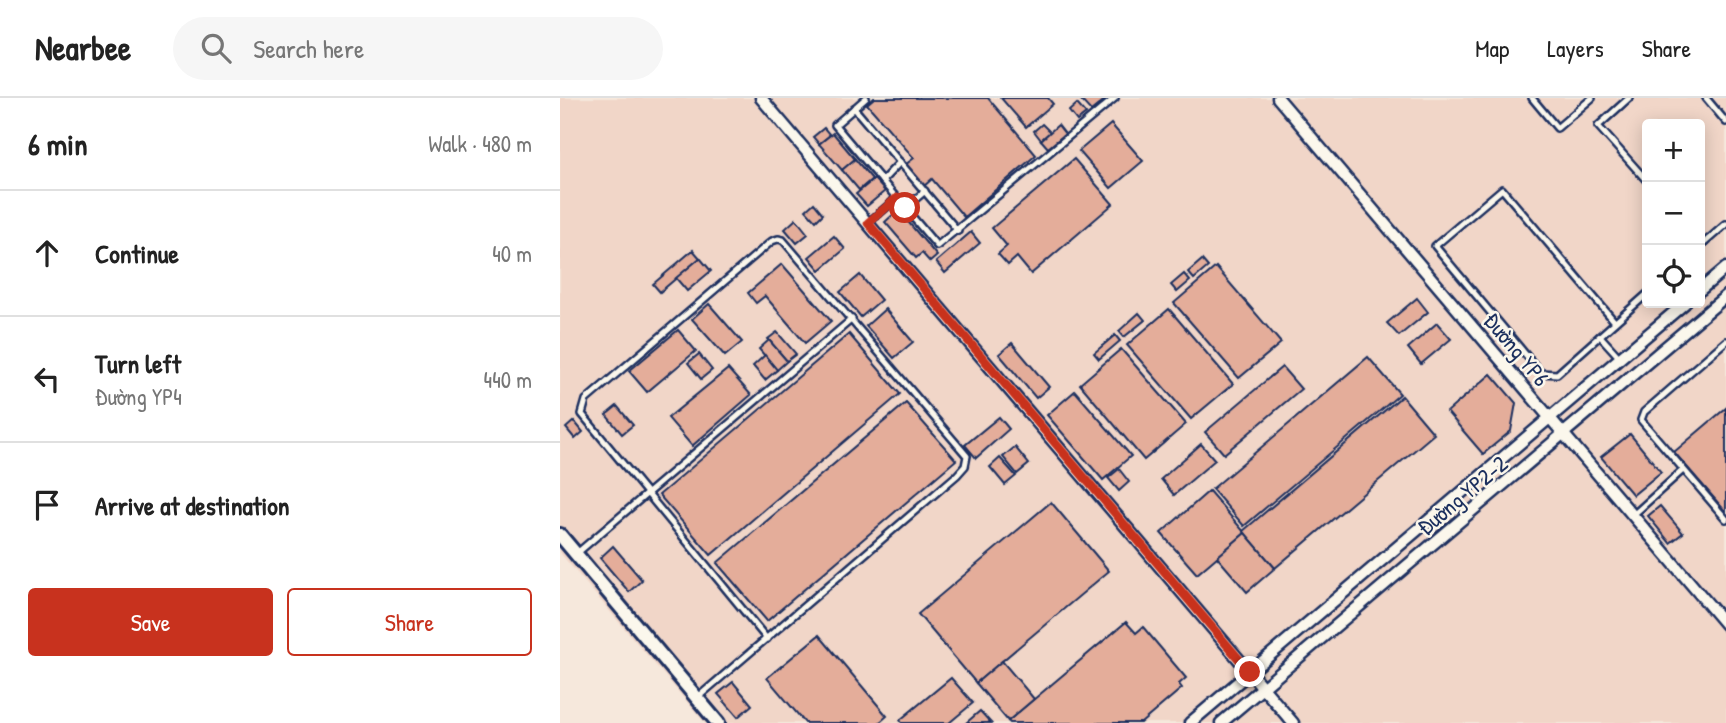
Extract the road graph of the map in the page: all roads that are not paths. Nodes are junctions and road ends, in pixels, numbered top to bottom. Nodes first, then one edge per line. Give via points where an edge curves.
1 (761, 98) edge
2 (866, 98) edge
3 (1115, 98) edge
4 (1278, 98) edge
5 (1532, 98) edge
6 (1592, 98) edge
7 (1629, 98) edge
8 (1706, 98) edge
9 (854, 108) junction
10 (1726, 122) edge
11 (900, 162) junction
12 (1642, 175) edge
13 (882, 181) junction
14 (925, 191) junction
15 (897, 198) junction
16 (905, 208) junction
17 (868, 223) junction
18 (1726, 224) edge
19 (958, 231) junction
20 (1705, 241) edge
21 (1726, 268) edge
22 (1705, 286) edge
23 (1726, 296) edge
24 (1642, 298) edge
25 (1679, 308) edge
26 (852, 319) junction
27 (1615, 322) junction
28 (1600, 336) junction
29 (1726, 341) edge
30 (1620, 358) junction
31 (1550, 418) junction
32 (1564, 434) junction
33 (1683, 470) junction
34 (647, 493) junction
35 (1632, 516) junction
36 (1726, 519) edge
37 (560, 535) edge
38 (576, 554) junction
39 (1726, 625) edge
40 (767, 639) junction
41 (1250, 672) junction
42 (1263, 688) junction
43 (697, 699) junction
44 (718, 723) edge
45 (1190, 723) edge
46 (1221, 723) edge
47 (1293, 723) edge

1 - 17 street
2 - 9 lane
3 - 19 lane
4 - 31 street, Đường YP6
5 - 6 lane via 1558,128
7 - 12 lane via 1598,126
8 - 10 lane
9 - 11 lane
9 - 13 lane via 835,125
11 - 13 lane
11 - 14 lane
13 - 15 lane
14 - 16 lane
14 - 19 lane
15 - 16 lane
15 - 17 lane
16 - 19 lane via 937,246
17 - 41 street
18 - 20 lane
21 - 22 street
23 - 32 street, Đường YP2-2
24 - 27 lane
25 - 30 street, Đường YP2-2
26 - 34 lane
26 - 34 lane via 783,240 772,241 751,258 582,407 582,414
26 - 40 lane via 967,456 965,466
27 - 28 lane
27 - 28 lane via 1502,189 1435,246 1541,373 1557,374
28 - 30 lane
29 - 33 lane via 1644,412 1644,424
30 - 31 street, Đường YP2-2
31 - 32 street, Đường YP6
31 - 41 street, Đường YP2-2
32 - 35 street, Đường YP6
32 - 42 street, Đường YP2-2
33 - 35 lane
33 - 36 lane
34 - 38 lane
34 - 40 lane
35 - 39 street, Đường YP6
37 - 38 street
38 - 43 street
40 - 43 lane
41 - 42 street
41 - 45 street, Đường YP2-2
42 - 46 street, Đường YP2-2
42 - 47 street
43 - 44 street

